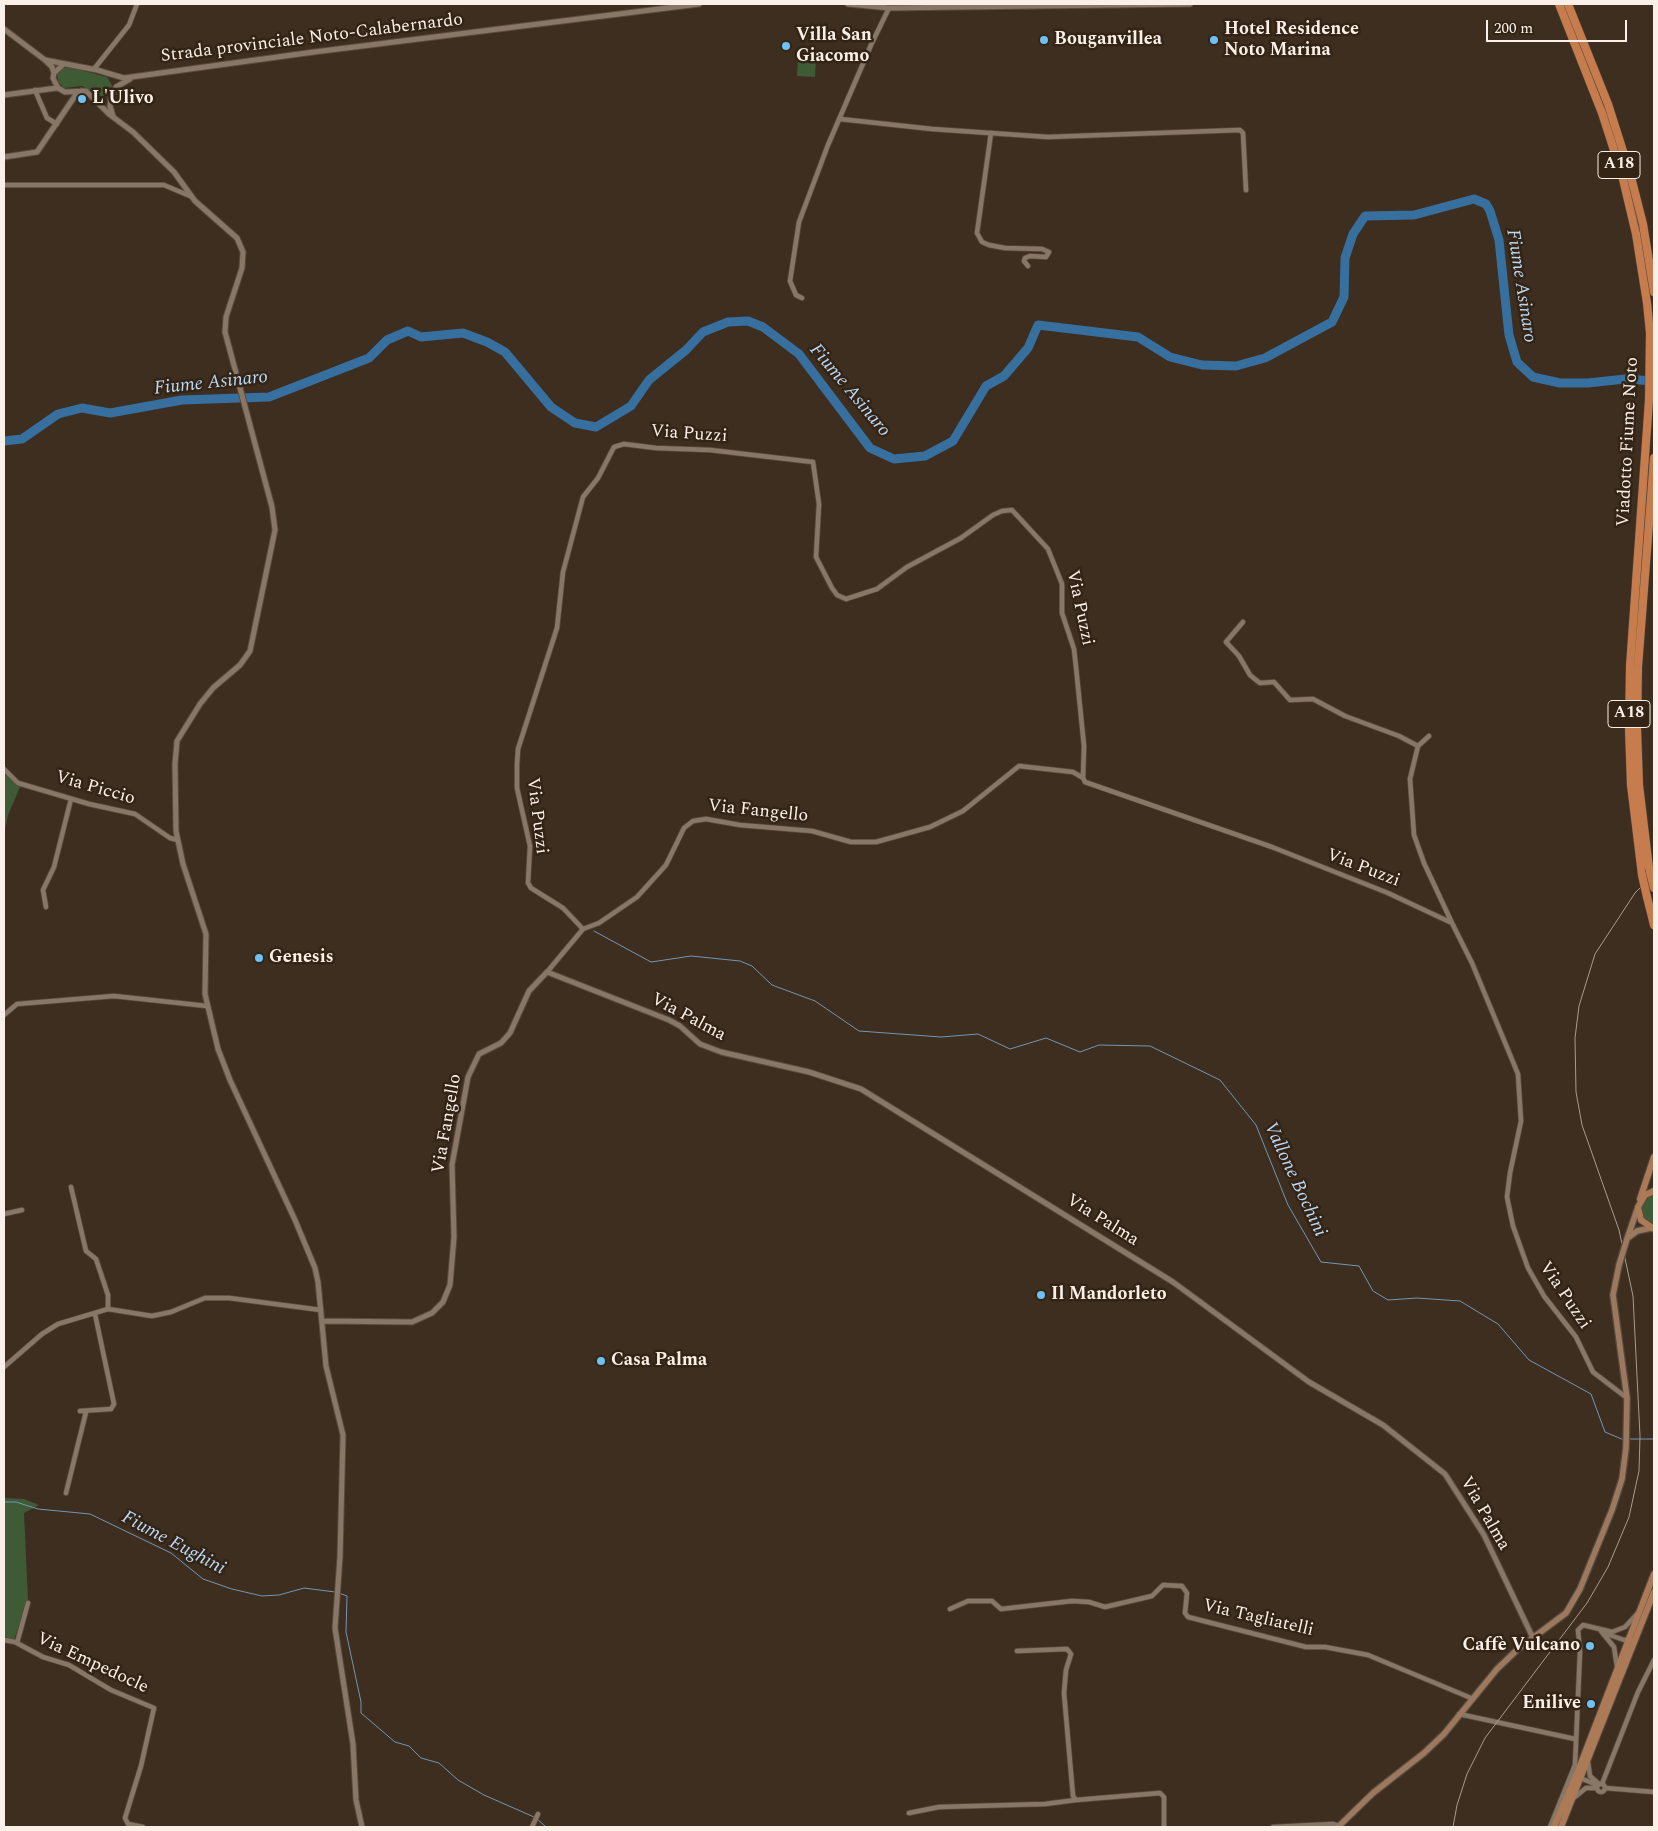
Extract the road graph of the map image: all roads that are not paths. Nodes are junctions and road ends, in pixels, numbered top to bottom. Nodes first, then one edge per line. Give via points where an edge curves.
1 (138, 4) edge
2 (700, 4) edge
3 (848, 4) edge
4 (1135, 4) edge
5 (1190, 4) edge
6 (1559, 4) edge
7 (1568, 4) edge
8 (975, 6) edge
9 (889, 8) junction
10 (4, 28) edge
11 (45, 60) junction
12 (102, 60) junction
13 (64, 64) junction
14 (94, 69) junction
15 (109, 74) junction
16 (54, 76) junction
17 (137, 76) junction
18 (58, 88) junction
19 (116, 88) junction
20 (37, 90) junction
21 (82, 90) junction
22 (65, 92) junction
23 (4, 95) edge
24 (111, 97) junction
25 (95, 99) junction
26 (65, 112) junction
27 (113, 117) junction
28 (840, 119) junction
29 (57, 124) junction
30 (991, 133) junction
31 (4, 156) edge
32 (4, 185) edge
33 (1246, 190) dead end
34 (190, 196) junction
35 (1028, 266) dead end
36 (1654, 292) edge
37 (802, 298) dead end
38 (1654, 458) edge
39 (1244, 622) dead end
40 (1429, 736) dead end
41 (1418, 746) junction
42 (4, 769) edge
43 (1083, 778) junction
44 (72, 799) junction
45 (178, 840) junction
46 (1654, 889) edge
47 (46, 907) dead end
48 (1452, 923) junction
49 (1654, 925) edge
50 (583, 929) junction
51 (547, 972) junction
52 (207, 1006) junction
53 (4, 1015) edge
54 (1654, 1157) edge
55 (71, 1187) dead end
56 (1654, 1191) edge
57 (1638, 1205) junction
58 (22, 1210) dead end
59 (4, 1214) edge
60 (1653, 1229) edge
61 (1627, 1239) junction
62 (108, 1309) junction
63 (321, 1310) junction
64 (95, 1314) junction
65 (322, 1321) junction
66 (4, 1367) edge
67 (1627, 1398) junction
68 (66, 1493) dead end
69 (1654, 1574) edge
70 (1654, 1592) edge
71 (28, 1602) dead end
72 (950, 1609) dead end
73 (1640, 1610) junction
74 (1603, 1632) junction
75 (1534, 1638) junction
76 (4, 1640) edge
77 (17, 1643) junction
78 (1630, 1643) junction
79 (1018, 1651) dead end
80 (1654, 1660) edge
81 (1617, 1669) junction
82 (1471, 1698) junction
83 (1459, 1714) junction
84 (1575, 1739) junction
85 (1588, 1761) junction
86 (1578, 1779) junction
87 (1599, 1786) junction
88 (1654, 1792) edge
89 (1574, 1798) junction
90 (1076, 1800) junction
91 (909, 1813) dead end
92 (538, 1814) dead end
93 (143, 1827) edge
94 (362, 1827) edge
95 (532, 1827) edge
96 (1164, 1827) edge
97 (1273, 1827) edge
98 (1339, 1827) edge
99 (1550, 1827) edge
100 (1554, 1827) edge
101 (1562, 1827) edge

1 - 12 street via 129,24
2 - 17 street, Strada provinciale Noto-Calabernardo
3 - 9 street
4 - 5 street
4 - 8 street
6 - 49 highway, Viadotto Fiume Noto / A18, bridge via 1602,113 1622,175 1642,268 1650,333 1649,400 1629,728 1631,785 1642,875
7 - 36 highway, A18 via 1608,104 1630,173 1643,224
8 - 9 street
9 - 28 street
10 - 11 street
11 - 13 street, Strada provinciale Noto-Calabernardo
11 - 16 street via 52,67
12 - 14 street
12 - 15 street
13 - 14 street, Strada provinciale Noto-Calabernardo
13 - 16 street
14 - 15 street, Strada provinciale Noto-Calabernardo
15 - 17 street, Strada provinciale Noto-Calabernardo via 119,78
15 - 19 street
16 - 18 street
16 - 20 street
17 - 19 street
18 - 20 street
18 - 22 street
19 - 24 street
20 - 23 street
20 - 29 street via 47,118
21 - 22 street
21 - 25 street
21 - 26 street
22 - 26 street via 68,103
24 - 25 street
24 - 27 street
25 - 27 street
26 - 29 street
27 - 34 street via 174,172
28 - 30 street
28 - 37 street via 808,193 796,233 790,281 796,295
29 - 31 street via 38,152
30 - 33 street via 1048,137 1240,130 1243,133
30 - 35 street via 977,234 982,242 989,245 1049,252 1046,257 1025,258
32 - 34 street via 164,185
34 - 45 street via 237,238 243,252 242,268 225,324 236,378 272,507 275,530 250,650 200,704 177,740
38 - 46 highway, Viadotto Fiume Noto / A18, bridge via 1636,728 1639,785
39 - 41 street via 1226,642 1250,675 1260,683 1274,682 1290,700 1313,699
40 - 41 street
41 - 48 street via 1410,779 1414,835
42 - 44 street, Via Piccio via 18,783
43 - 48 street, Via Puzzi via 1091,785 1272,847 1388,893
43 - 50 street, Via Fangello via 1074,772 1019,766 963,811 930,827 876,842 851,842 812,830 693,821 684,828 666,865 637,897 599,923
43 - 50 street, Via Puzzi via 1084,746 1077,675 1074,649 1062,613 1062,584 1048,549 1012,510 993,515 877,589 846,599 837,595 816,557 820,504 814,462 619,444 583,497 563,572 557,628 518,749 517,788 530,846 528,882 531,888 563,908
44 - 45 street, Via Piccio via 135,814
44 - 47 street via 54,867 44,890
45 - 52 street via 206,934
48 - 67 street, Via Puzzi via 1518,1074 1521,1121 1507,1197 1528,1268 1544,1296 1576,1337 1593,1372
50 - 51 street, Via Fangello
51 - 65 street, Via Fangello via 529,991 510,1033 501,1043 479,1054 468,1077 452,1165 453,1256 450,1284 443,1302 432,1313 412,1322
51 - 75 street, Via Palma via 669,1020 700,1044 721,1052 809,1072 861,1089 1173,1282 1309,1382 1383,1425 1445,1474 1484,1535
52 - 53 street via 114,996 18,1004
52 - 63 street via 230,1080 315,1268
54 - 57 main road
55 - 62 street via 86,1251 96,1258 108,1296
56 - 57 main road via 1645,1195
57 - 60 main road via 1641,1220
57 - 61 main road
58 - 59 street
60 - 61 main road via 1637,1231
61 - 67 main road, bridge via 1613,1295
62 - 63 street via 152,1316 206,1298 229,1298
62 - 64 street
63 - 65 street
64 - 66 street via 62,1322 48,1330
64 - 68 street via 114,1404 111,1409 83,1412
65 - 94 street via 326,1366 343,1435 335,1628
67 - 75 main road via 1628,1434 1622,1479 1612,1510 1580,1589 1566,1612
69 - 73 main road
70 - 78 main road
71 - 77 street
72 - 82 street, Via Tagliatelli via 968,1602 988,1601 1000,1609 1072,1601 1105,1607 1152,1596 1163,1585 1182,1586 1186,1590 1185,1613 1188,1617 1306,1647 1368,1655
73 - 74 street via 1625,1627
73 - 78 main road
74 - 78 street
74 - 81 street via 1616,1650
74 - 84 street via 1583,1625 1578,1630 1580,1652
75 - 82 main road via 1497,1669
76 - 77 street, Via Empedocle
77 - 93 street, Via Empedocle via 43,1657 70,1665 112,1690 154,1708 125,1818 128,1824
78 - 81 main road
78 - 85 main road
79 - 90 street via 1067,1649 1072,1654 1066,1670 1064,1693 1073,1796
80 - 87 street
81 - 86 main road
82 - 83 main road
83 - 84 street
83 - 98 main road via 1424,1753 1373,1793
84 - 99 street via 1573,1771
85 - 86 main road
85 - 87 street via 1590,1776
86 - 87 street
86 - 89 main road
86 - 100 main road
87 - 88 street
87 - 89 street via 1582,1789
89 - 101 main road
90 - 91 street via 939,1807
90 - 96 street via 1160,1793 1164,1797
92 - 95 street
97 - 98 street via 1333,1824

